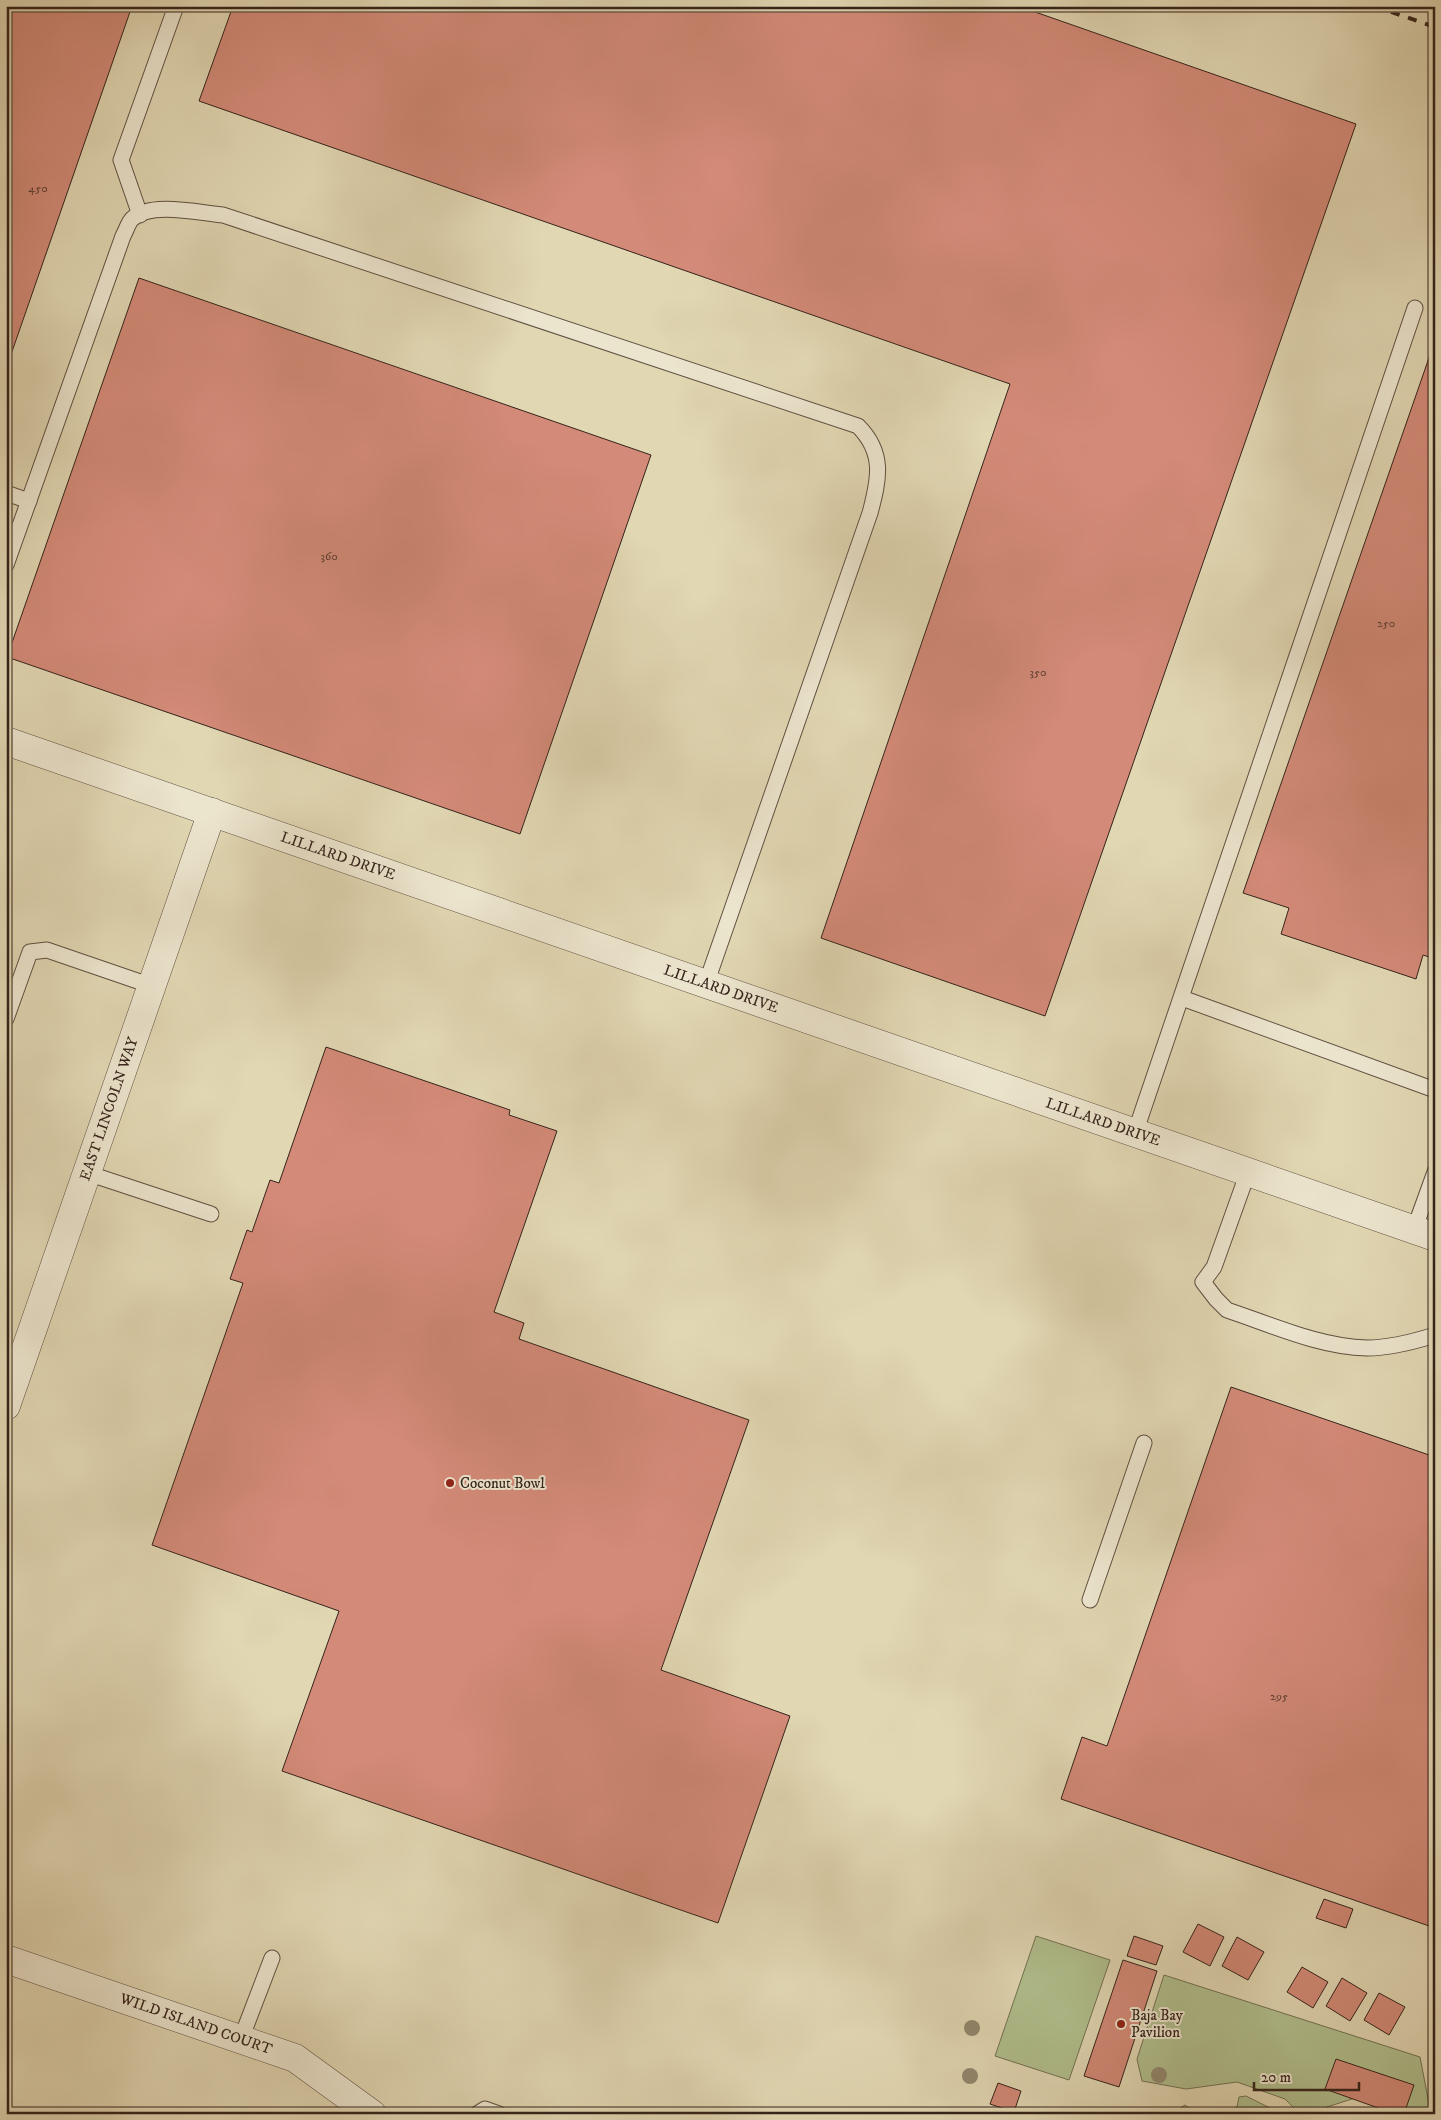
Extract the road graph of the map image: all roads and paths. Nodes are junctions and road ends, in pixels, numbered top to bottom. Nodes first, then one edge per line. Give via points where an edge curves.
1 (176, 6) edge
2 (140, 215) junction
3 (1415, 308) dead end
4 (6, 493) edge
5 (29, 501) junction
6 (6, 565) edge
7 (6, 741) edge
8 (212, 812) junction
9 (706, 984) junction
10 (152, 986) junction
11 (1182, 998) junction
12 (6, 1018) edge
13 (1435, 1090) edge
14 (1135, 1133) junction
15 (87, 1172) junction
16 (1248, 1172) junction
17 (1435, 1172) edge
18 (211, 1214) dead end
19 (1424, 1233) edge
20 (1435, 1335) edge
21 (8, 1398) edge
22 (1144, 1443) dead end
23 (1090, 1600) dead end
24 (272, 1958) dead end
25 (6, 1959) edge
26 (241, 2040) junction
27 (372, 2114) edge
28 (477, 2114) edge
29 (499, 2114) edge

1 - 2 lane via 121,160
2 - 5 lane via 132,220 123,236
2 - 9 lane via 146,211 170,209 223,215 850,423 869,437 878,460 877,486 870,512
3 - 11 lane
4 - 5 lane
5 - 6 lane
7 - 8 street, LILLARD DRIVE
8 - 9 street, LILLARD DRIVE
8 - 10 street, EAST LINCOLN WAY
9 - 14 street, LILLARD DRIVE
10 - 12 lane via 47,950 30,952
10 - 15 street, EAST LINCOLN WAY
11 - 13 lane
11 - 14 lane
14 - 16 street, LILLARD DRIVE
15 - 18 lane
15 - 21 street, EAST LINCOLN WAY
16 - 19 street, LILLARD DRIVE
16 - 20 lane via 1214,1267 1203,1282 1227,1310 1327,1343 1368,1348
17 - 19 lane
22 - 23 lane
24 - 26 lane
25 - 26 street, WILD ISLAND COURT
26 - 27 street, WILD ISLAND COURT via 295,2058
28 - 29 lane via 485,2109

